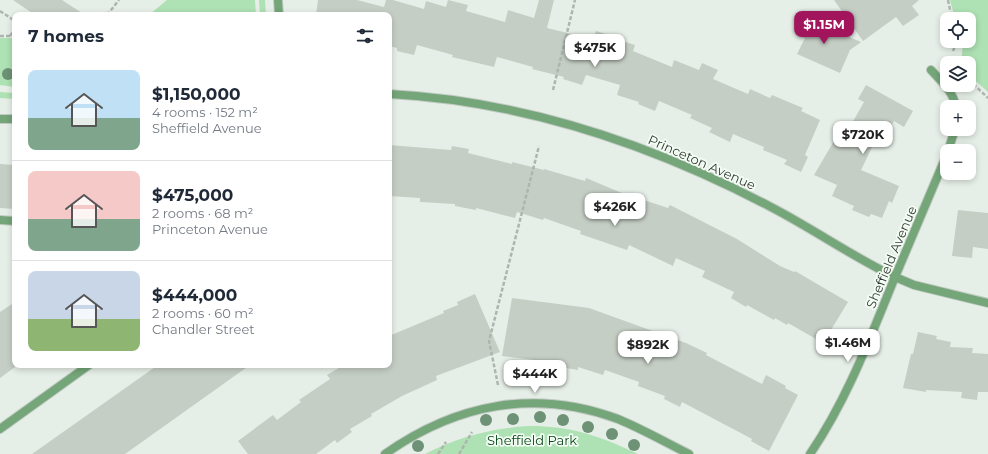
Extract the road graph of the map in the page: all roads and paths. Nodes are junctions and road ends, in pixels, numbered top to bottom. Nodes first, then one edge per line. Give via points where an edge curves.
1 (119, 0) edge
2 (278, 0) edge
3 (575, 0) edge
4 (948, 0) edge
5 (0, 11) edge
6 (109, 12) edge
7 (279, 12) edge
8 (951, 12) edge
9 (12, 19) edge
10 (12, 34) edge
11 (0, 36) edge
12 (10, 37) joint
13 (954, 48) edge
14 (953, 51) dead end
15 (931, 70) dead end
16 (976, 87) edge
17 (553, 90) dead end
18 (392, 94) edge
19 (988, 98) edge
20 (954, 100) edge
21 (0, 119) edge
22 (12, 119) edge
23 (539, 146) dead end
24 (940, 171) edge
25 (0, 220) edge
26 (12, 221) edge
27 (895, 278) junction
28 (988, 303) edge
29 (85, 368) edge
30 (498, 385) dead end
31 (0, 429) edge
32 (472, 432) dead end
33 (446, 442) dead end
34 (385, 454) edge
35 (438, 454) edge
36 (459, 454) edge
37 (689, 454) edge
38 (810, 454) edge

1 - 6 path
2 - 7 street
3 - 17 path
4 - 8 path
5 - 9 path
10 - 12 path
11 - 12 path
13 - 14 path
15 - 20 street
16 - 19 path
18 - 27 street, Princeton Avenue via 513,111 570,125 642,148 698,171 770,206
21 - 22 street
23 - 30 path via 489,341
24 - 27 street, Sheffield Avenue
25 - 26 street
27 - 28 street, Princeton Avenue via 919,287
27 - 38 street, Sheffield Avenue via 861,359
29 - 31 street
32 - 36 path
33 - 35 path
34 - 37 street via 416,433 451,417 485,408 538,404 574,407 618,420

